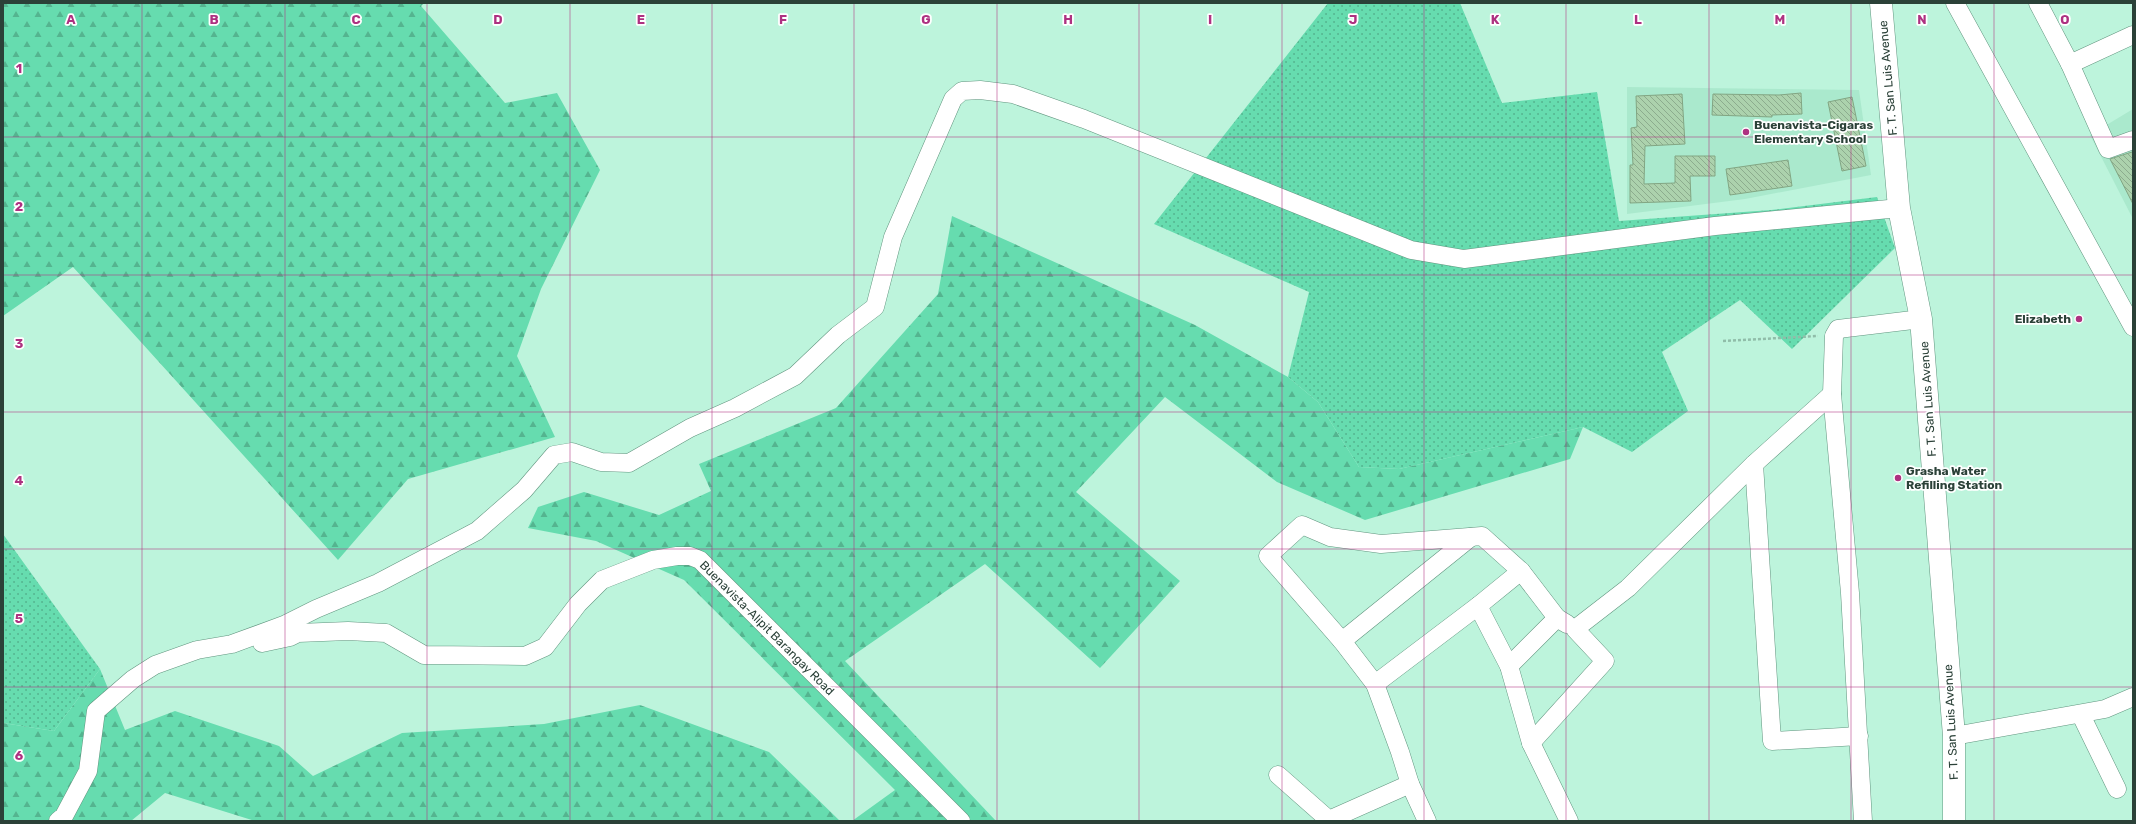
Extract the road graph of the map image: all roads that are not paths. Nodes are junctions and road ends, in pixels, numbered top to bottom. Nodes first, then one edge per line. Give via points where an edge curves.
1 (1881, 3) edge
2 (1955, 3) edge
3 (2038, 3) edge
4 (2133, 35) edge
5 (2070, 64) junction
6 (2133, 140) edge
7 (1899, 208) junction
8 (1922, 319) junction
9 (2133, 327) edge
10 (1832, 394) junction
11 (1754, 464) junction
12 (1472, 537) junction
13 (1521, 571) junction
14 (1478, 606) junction
15 (1557, 618) junction
16 (1575, 629) junction
17 (1342, 641) junction
18 (232, 644) junction
19 (1509, 666) junction
20 (1375, 684) junction
21 (2133, 697) edge
22 (2081, 714) junction
23 (1859, 736) junction
24 (1954, 736) junction
25 (1531, 743) junction
26 (1278, 775) dead end
27 (1410, 784) junction
28 (2117, 789) dead end
29 (1422, 819) edge
30 (58, 821) edge
31 (961, 821) edge
32 (1329, 821) edge
33 (1569, 821) edge
34 (1862, 821) edge
35 (1954, 821) edge

1 - 7 main road, F. T. San Luis Avenue
2 - 9 street
3 - 5 street
4 - 5 street
5 - 6 street via 2108,149
7 - 8 main road, F. T. San Luis Avenue
7 - 18 street via 1715,226 1464,259 1404,248 1091,122 1013,94 980,90 962,91 953,99 893,237 874,307 838,335 795,376 735,408 690,428 629,463 601,462 572,452 554,455 524,490 478,531 378,583 284,625
8 - 10 street via 1838,329 1834,336
8 - 24 main road, F. T. San Luis Avenue
10 - 11 street
10 - 23 street via 1850,593
11 - 16 street via 1628,588
11 - 23 street via 1772,741
12 - 13 street via 1482,536
12 - 17 street
12 - 17 street via 1380,544 1330,537 1302,525 1268,556
13 - 14 street
13 - 15 street
14 - 19 street
14 - 20 street
15 - 16 street
15 - 19 street
16 - 25 street via 1605,661
17 - 20 street
18 - 30 street via 190,653 155,665 133,679 96,711 88,771 64,816
18 - 31 street, Buenavista-Alipit Barangay Road via 269,642 298,633 348,631 386,633 424,655 525,656 544,647 578,604 602,580 653,560 690,556 700,560
19 - 25 street
20 - 27 street
21 - 22 street via 2105,710
22 - 24 street
22 - 28 street
23 - 34 street
24 - 35 main road, F. T. San Luis Avenue
25 - 33 street
26 - 32 street
27 - 29 street
27 - 32 street

